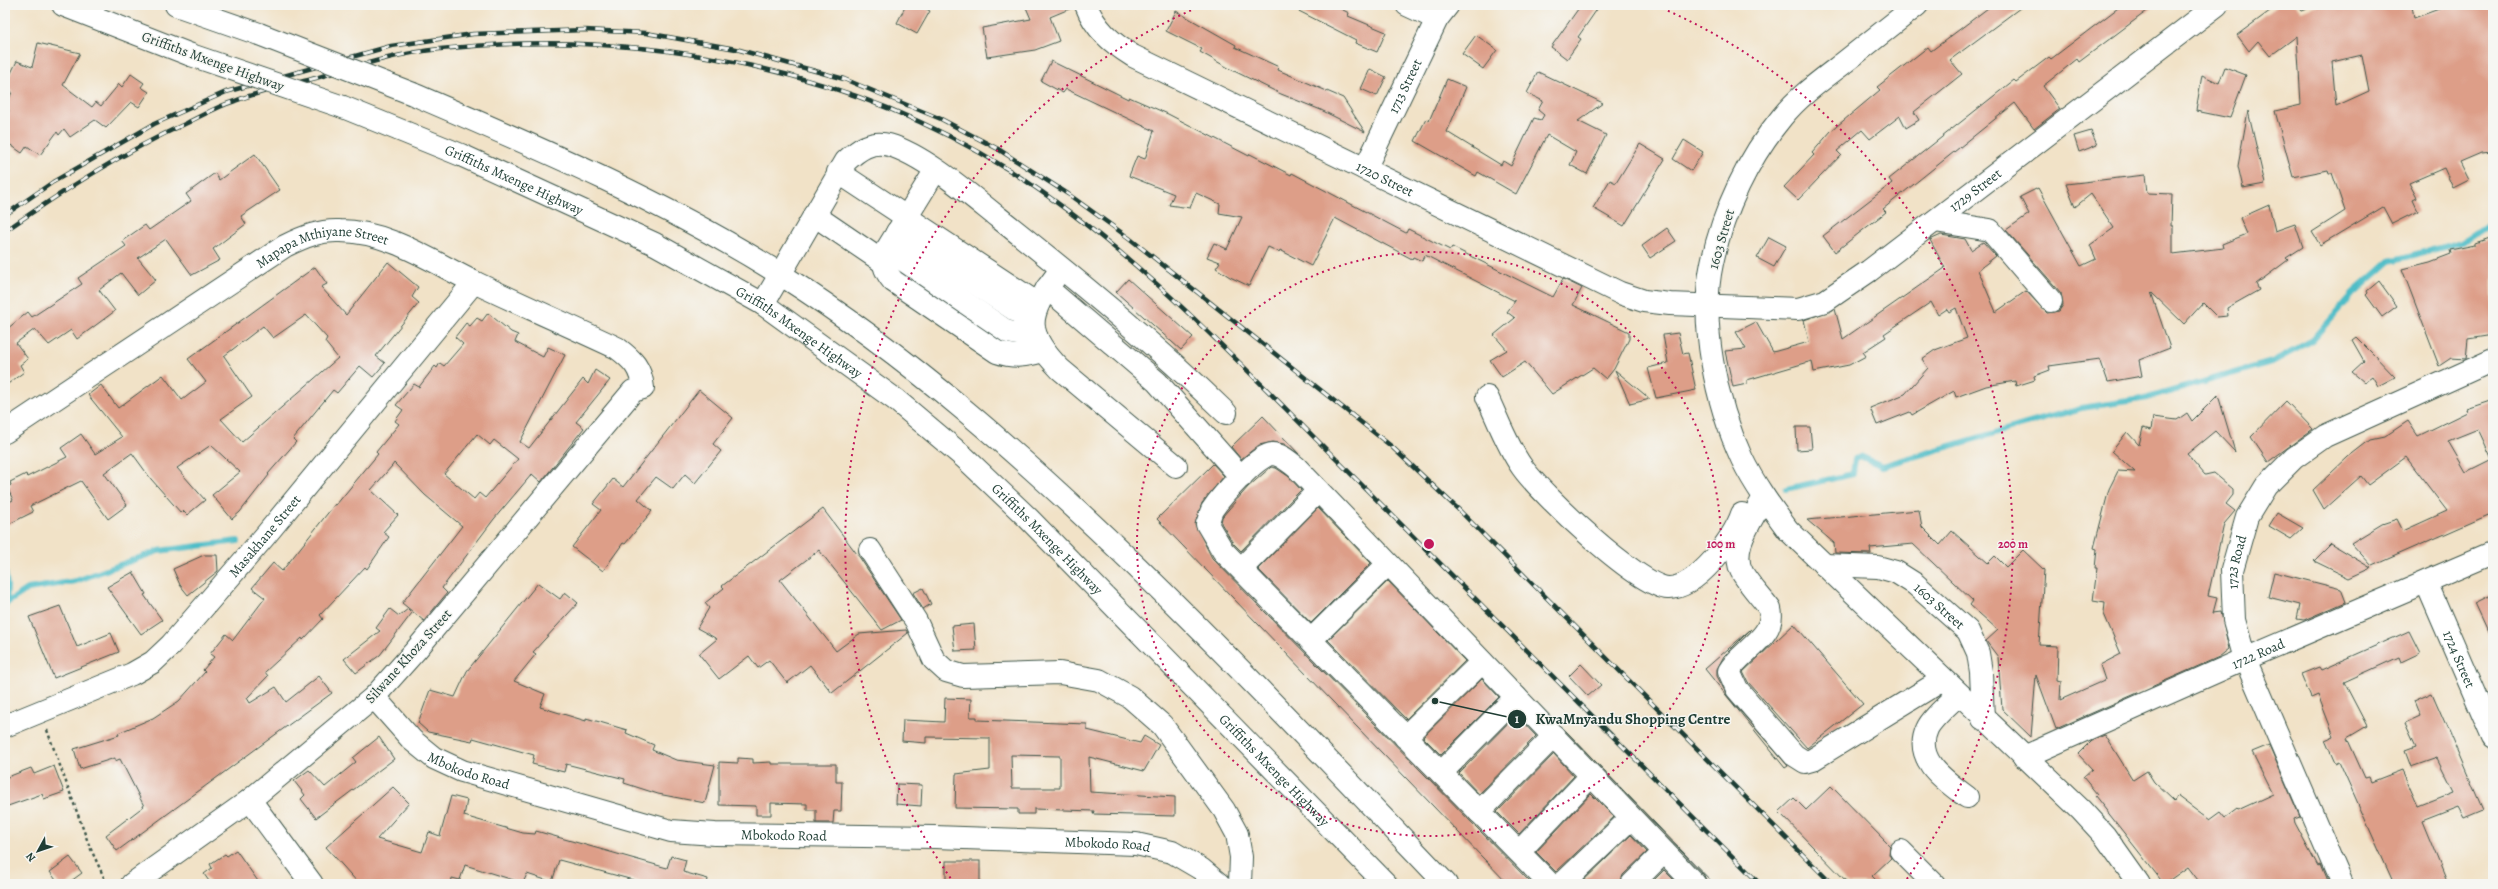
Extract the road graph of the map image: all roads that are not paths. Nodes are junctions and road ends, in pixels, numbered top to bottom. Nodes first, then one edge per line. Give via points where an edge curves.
1 (63, 5) edge
2 (176, 5) edge
3 (1086, 5) edge
4 (1407, 5) edge
5 (1917, 5) edge
6 (2217, 5) edge
7 (1442, 12) edge
8 (1365, 169) junction
9 (935, 171) junction
10 (838, 172) junction
11 (814, 215) junction
12 (1935, 221) junction
13 (893, 240) junction
14 (1062, 267) junction
15 (780, 274) junction
16 (474, 282) junction
17 (2051, 301) dead end
18 (763, 304) junction
19 (1708, 306) junction
20 (1040, 321) junction
21 (2493, 360) edge
22 (643, 388) joint
23 (1487, 397) dead end
24 (1226, 413) dead end
25 (5, 432) edge
26 (1176, 466) dead end
27 (1241, 476) junction
28 (1759, 488) junction
29 (1318, 491) junction
30 (870, 550) dead end
31 (2493, 553) edge
32 (1388, 564) junction
33 (1824, 565) junction
34 (1241, 570) junction
35 (2426, 582) junction
36 (1311, 640) junction
37 (2245, 659) junction
38 (1482, 662) junction
39 (1942, 680) junction
40 (1958, 695) junction
41 (374, 697) junction
42 (1516, 697) junction
43 (1983, 719) junction
44 (5, 726) edge
45 (1554, 736) junction
46 (2493, 736) edge
47 (1405, 737) junction
48 (2024, 758) junction
49 (1441, 773) junction
50 (1591, 776) junction
51 (1967, 797) dead end
52 (250, 800) junction
53 (1479, 812) junction
54 (1631, 818) junction
55 (1901, 851) dead end
56 (1518, 852) junction
57 (1664, 852) junction
58 (132, 884) edge
59 (312, 884) edge
60 (1219, 884) edge
61 (1240, 884) edge
62 (1386, 884) edge
63 (1446, 884) edge
64 (1550, 884) edge
65 (1562, 884) edge
66 (1632, 884) edge
67 (1695, 884) edge
68 (1934, 884) edge
69 (2139, 884) edge
70 (2342, 884) edge

1 - 18 street, Griffiths Mxenge Highway, bridge via 191,55 343,107 461,155 655,244
2 - 15 street, bridge via 259,34 413,94 545,150 622,186 727,242
3 - 8 street, 1720 Street via 1091,18 1110,41 1133,56
4 - 7 street
5 - 19 street, 1603 Street via 1808,91 1782,116 1763,143 1739,184 1723,224 1711,264
6 - 12 street, 1729 Street
7 - 8 street, 1713 Street
8 - 19 street, 1720 Street via 1620,293 1644,301
9 - 10 street via 888,145 872,144 859,149
9 - 13 street
9 - 14 street
10 - 11 street
10 - 13 street
11 - 13 street
11 - 15 street
12 - 17 street via 1990,230
12 - 19 street, 1729 Street via 1869,272 1825,301 1798,309
13 - 20 street
13 - 20 street via 885,269 893,281 997,352 1012,357 1025,357
14 - 20 street
14 - 24 street via 1181,369
15 - 18 street
15 - 63 street via 890,351 956,403 1053,486 1232,660
16 - 22 street, Mapapa Mthiyane Street via 617,348 633,360 642,374
16 - 25 street, Mapapa Mthiyane Street via 418,253 375,237 341,230 313,233 285,246
16 - 44 street, Masakhane Street via 265,536 171,645 153,662 132,674
18 - 62 street, Griffiths Mxenge Highway via 896,400 964,458 1083,573
19 - 28 street, 1603 Street via 1711,359 1727,420 1742,459
20 - 26 street via 1060,369
20 - 27 street via 1157,382
21 - 37 street, 1723 Road via 2325,436 2294,458 2266,486 2247,517 2232,570 2234,620
22 - 41 street, Silwane Khoza Street via 634,391
23 - 28 street via 1511,449 1522,468 1537,485 1628,569 1652,583 1667,588 1682,586 1695,579 1709,565
27 - 29 street via 1262,456 1272,454 1296,467
27 - 34 street via 1212,510 1207,524 1223,551
28 - 33 street, 1603 Street via 1788,530
28 - 39 street via 1738,557 1743,574 1772,615 1765,632 1729,671 1737,689 1794,755 1805,762 1812,760
29 - 32 street
29 - 34 street
30 - 61 street via 916,621 934,660 946,672 963,676 1060,673 1099,680 1130,697 1162,724 1216,798 1237,834 1241,857
31 - 35 street, 1722 Road
32 - 36 street
32 - 38 street
33 - 39 street, 1603 Street
33 - 43 street, 1603 Street via 1878,567 1896,572 1915,584 1968,631 1978,653
34 - 36 street
35 - 37 street, 1722 Road
35 - 46 street, 1724 Street
36 - 47 street
37 - 48 street, 1722 Road
37 - 70 street, 1723 Road
38 - 42 street
38 - 47 street
39 - 40 street, 1603 Street
40 - 43 street, 1603 Street
40 - 51 street via 1927,728 1923,748 1935,772
41 - 52 street, Silwane Khoza Street
41 - 60 street, Mbokodo Road via 412,740 434,758 462,771 671,831 1136,844 1172,852 1201,869
42 - 45 street
42 - 49 street
43 - 48 street, 1603 Street
45 - 50 street
45 - 53 street
47 - 49 street
48 - 69 street, 1603 Street via 2105,836
49 - 53 street
50 - 54 street
50 - 56 street
52 - 58 street, Silwane Khoza Street
52 - 59 street
53 - 56 street
54 - 57 street
54 - 65 street
55 - 68 street
56 - 64 street
57 - 66 street
57 - 67 street

